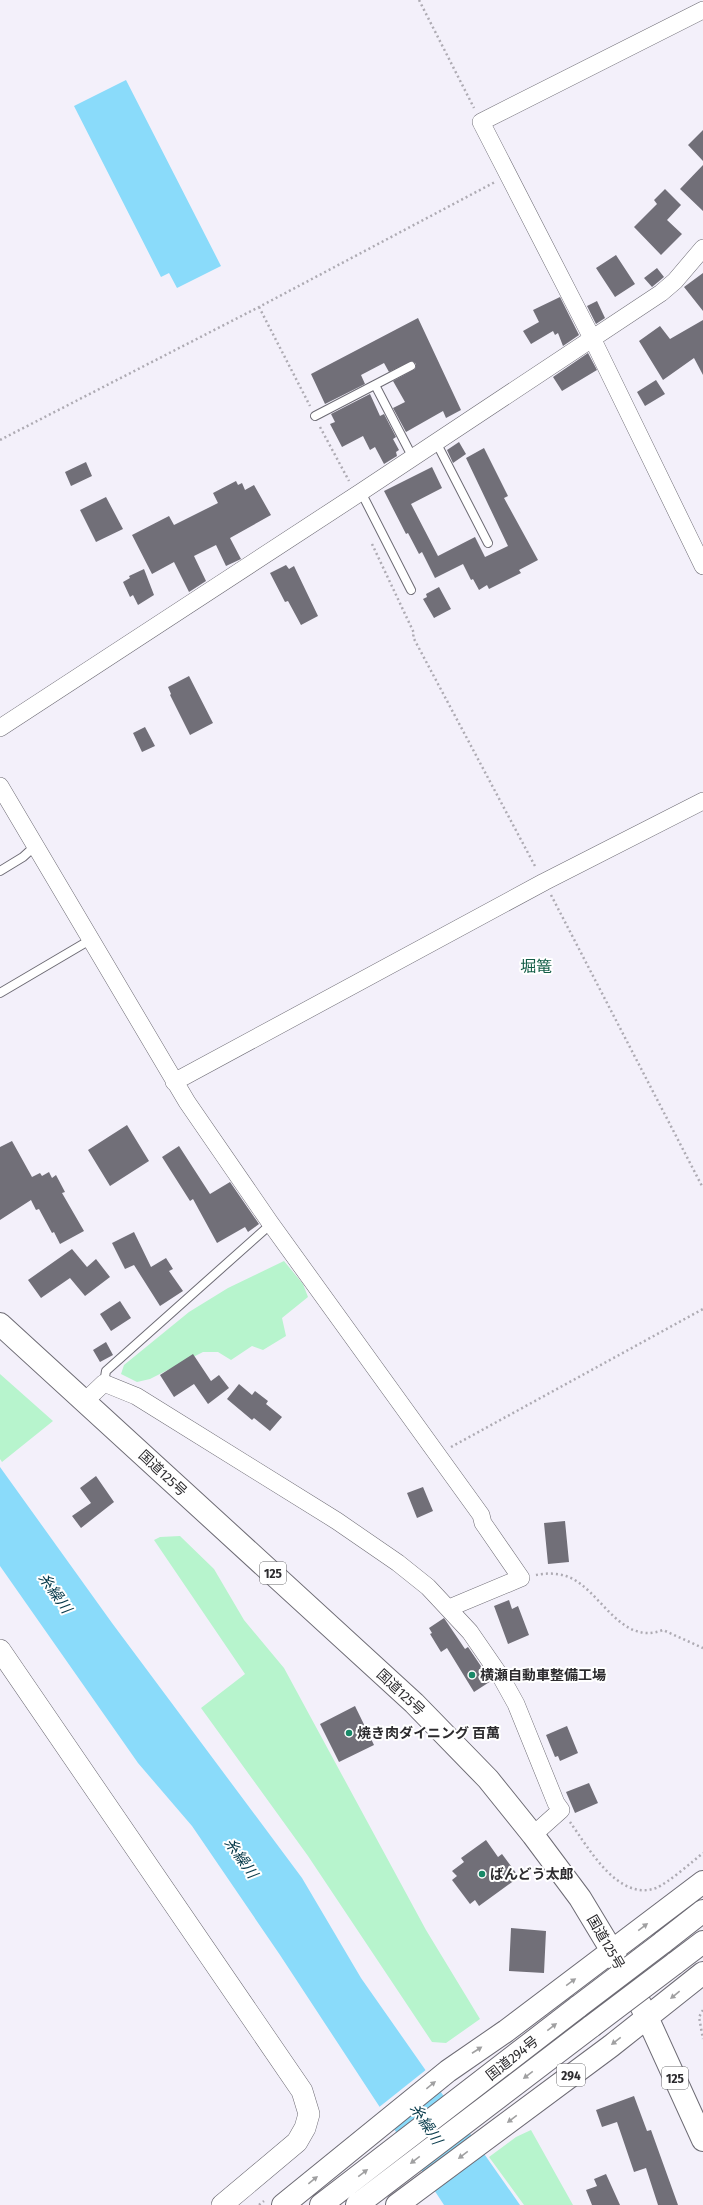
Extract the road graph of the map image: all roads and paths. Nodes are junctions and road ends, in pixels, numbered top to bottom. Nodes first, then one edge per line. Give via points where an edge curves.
1 (419, 0) edge
2 (703, 10) edge
3 (482, 122) junction
4 (508, 175) junction
5 (701, 256) edge
6 (259, 307) junction
7 (592, 338) junction
8 (411, 366) dead end
9 (375, 385) junction
10 (315, 416) junction
11 (0, 440) edge
12 (436, 442) junction
13 (412, 458) junction
14 (359, 494) junction
15 (371, 541) dead end
16 (488, 543) dead end
17 (703, 566) edge
18 (411, 590) dead end
19 (0, 728) edge
20 (0, 786) edge
21 (703, 801) edge
22 (35, 846) junction
23 (0, 871) edge
24 (544, 882) junction
25 (90, 940) junction
26 (0, 993) edge
27 (174, 1082) junction
28 (703, 1188) edge
29 (271, 1224) junction
30 (703, 1309) edge
31 (0, 1324) edge
32 (104, 1384) junction
33 (85, 1401) junction
34 (437, 1454) junction
35 (521, 1578) junction
36 (449, 1608) junction
37 (703, 1648) edge
38 (0, 1650) edge
39 (561, 1810) junction
40 (534, 1835) junction
41 (703, 1853) edge
42 (703, 1882) edge
43 (703, 1911) edge
44 (703, 1942) edge
45 (612, 1951) junction
46 (703, 1972) edge
47 (703, 2010) edge
48 (647, 2018) junction
49 (703, 2039) edge
50 (703, 2140) edge
51 (391, 2165) junction
52 (405, 2199) edge
53 (222, 2205) edge
54 (283, 2205) edge
55 (321, 2205) edge
56 (357, 2205) edge

1 - 3 path
2 - 3 street
3 - 4 street
4 - 6 path
4 - 7 street
5 - 7 street via 661,293
6 - 10 path
6 - 11 path
7 - 12 street
7 - 17 street
8 - 9 lane
9 - 10 lane
9 - 13 lane
10 - 14 path
12 - 13 street
12 - 16 lane
13 - 14 street
14 - 18 lane
14 - 19 street
15 - 24 path via 414,633 413,638
20 - 22 street
21 - 24 street
22 - 23 lane
22 - 25 street
24 - 27 street
24 - 28 path
25 - 26 lane
25 - 27 street
27 - 29 street
29 - 32 lane via 106,1371
29 - 34 street
30 - 34 path
31 - 33 highway, 国道125号 / 125
32 - 33 street
32 - 36 street via 136,1396 337,1521 428,1586
33 - 40 highway, 国道125号 / 125 via 414,1703 488,1779
34 - 35 street via 481,1515 483,1522
35 - 36 street
35 - 37 path via 541,1574 567,1576 630,1628 645,1633 663,1630
36 - 39 street via 481,1647 516,1704
38 - 53 street via 302,2091 308,2114 305,2128 297,2142
39 - 40 street
39 - 41 path via 610,1876 627,1887 640,1891 657,1888
40 - 45 highway, 国道125号 / 125 via 580,1898
45 -> 42 highway
51 -> 43 highway, 国道294号 / 294, bridge via 466,2094
44 -> 51 highway, 国道294号 / 294, bridge via 480,2112
45 - 48 highway, 国道125号 / 125
54 -> 45 highway via 448,2071
46 -> 48 highway, 294
47 - 49 path via 699,2017
48 - 50 highway, 国道125号 / 125
48 -> 52 highway, 294
55 -> 51 highway, 国道294号 / 294
51 - 56 highway, 国道294号 / 294

